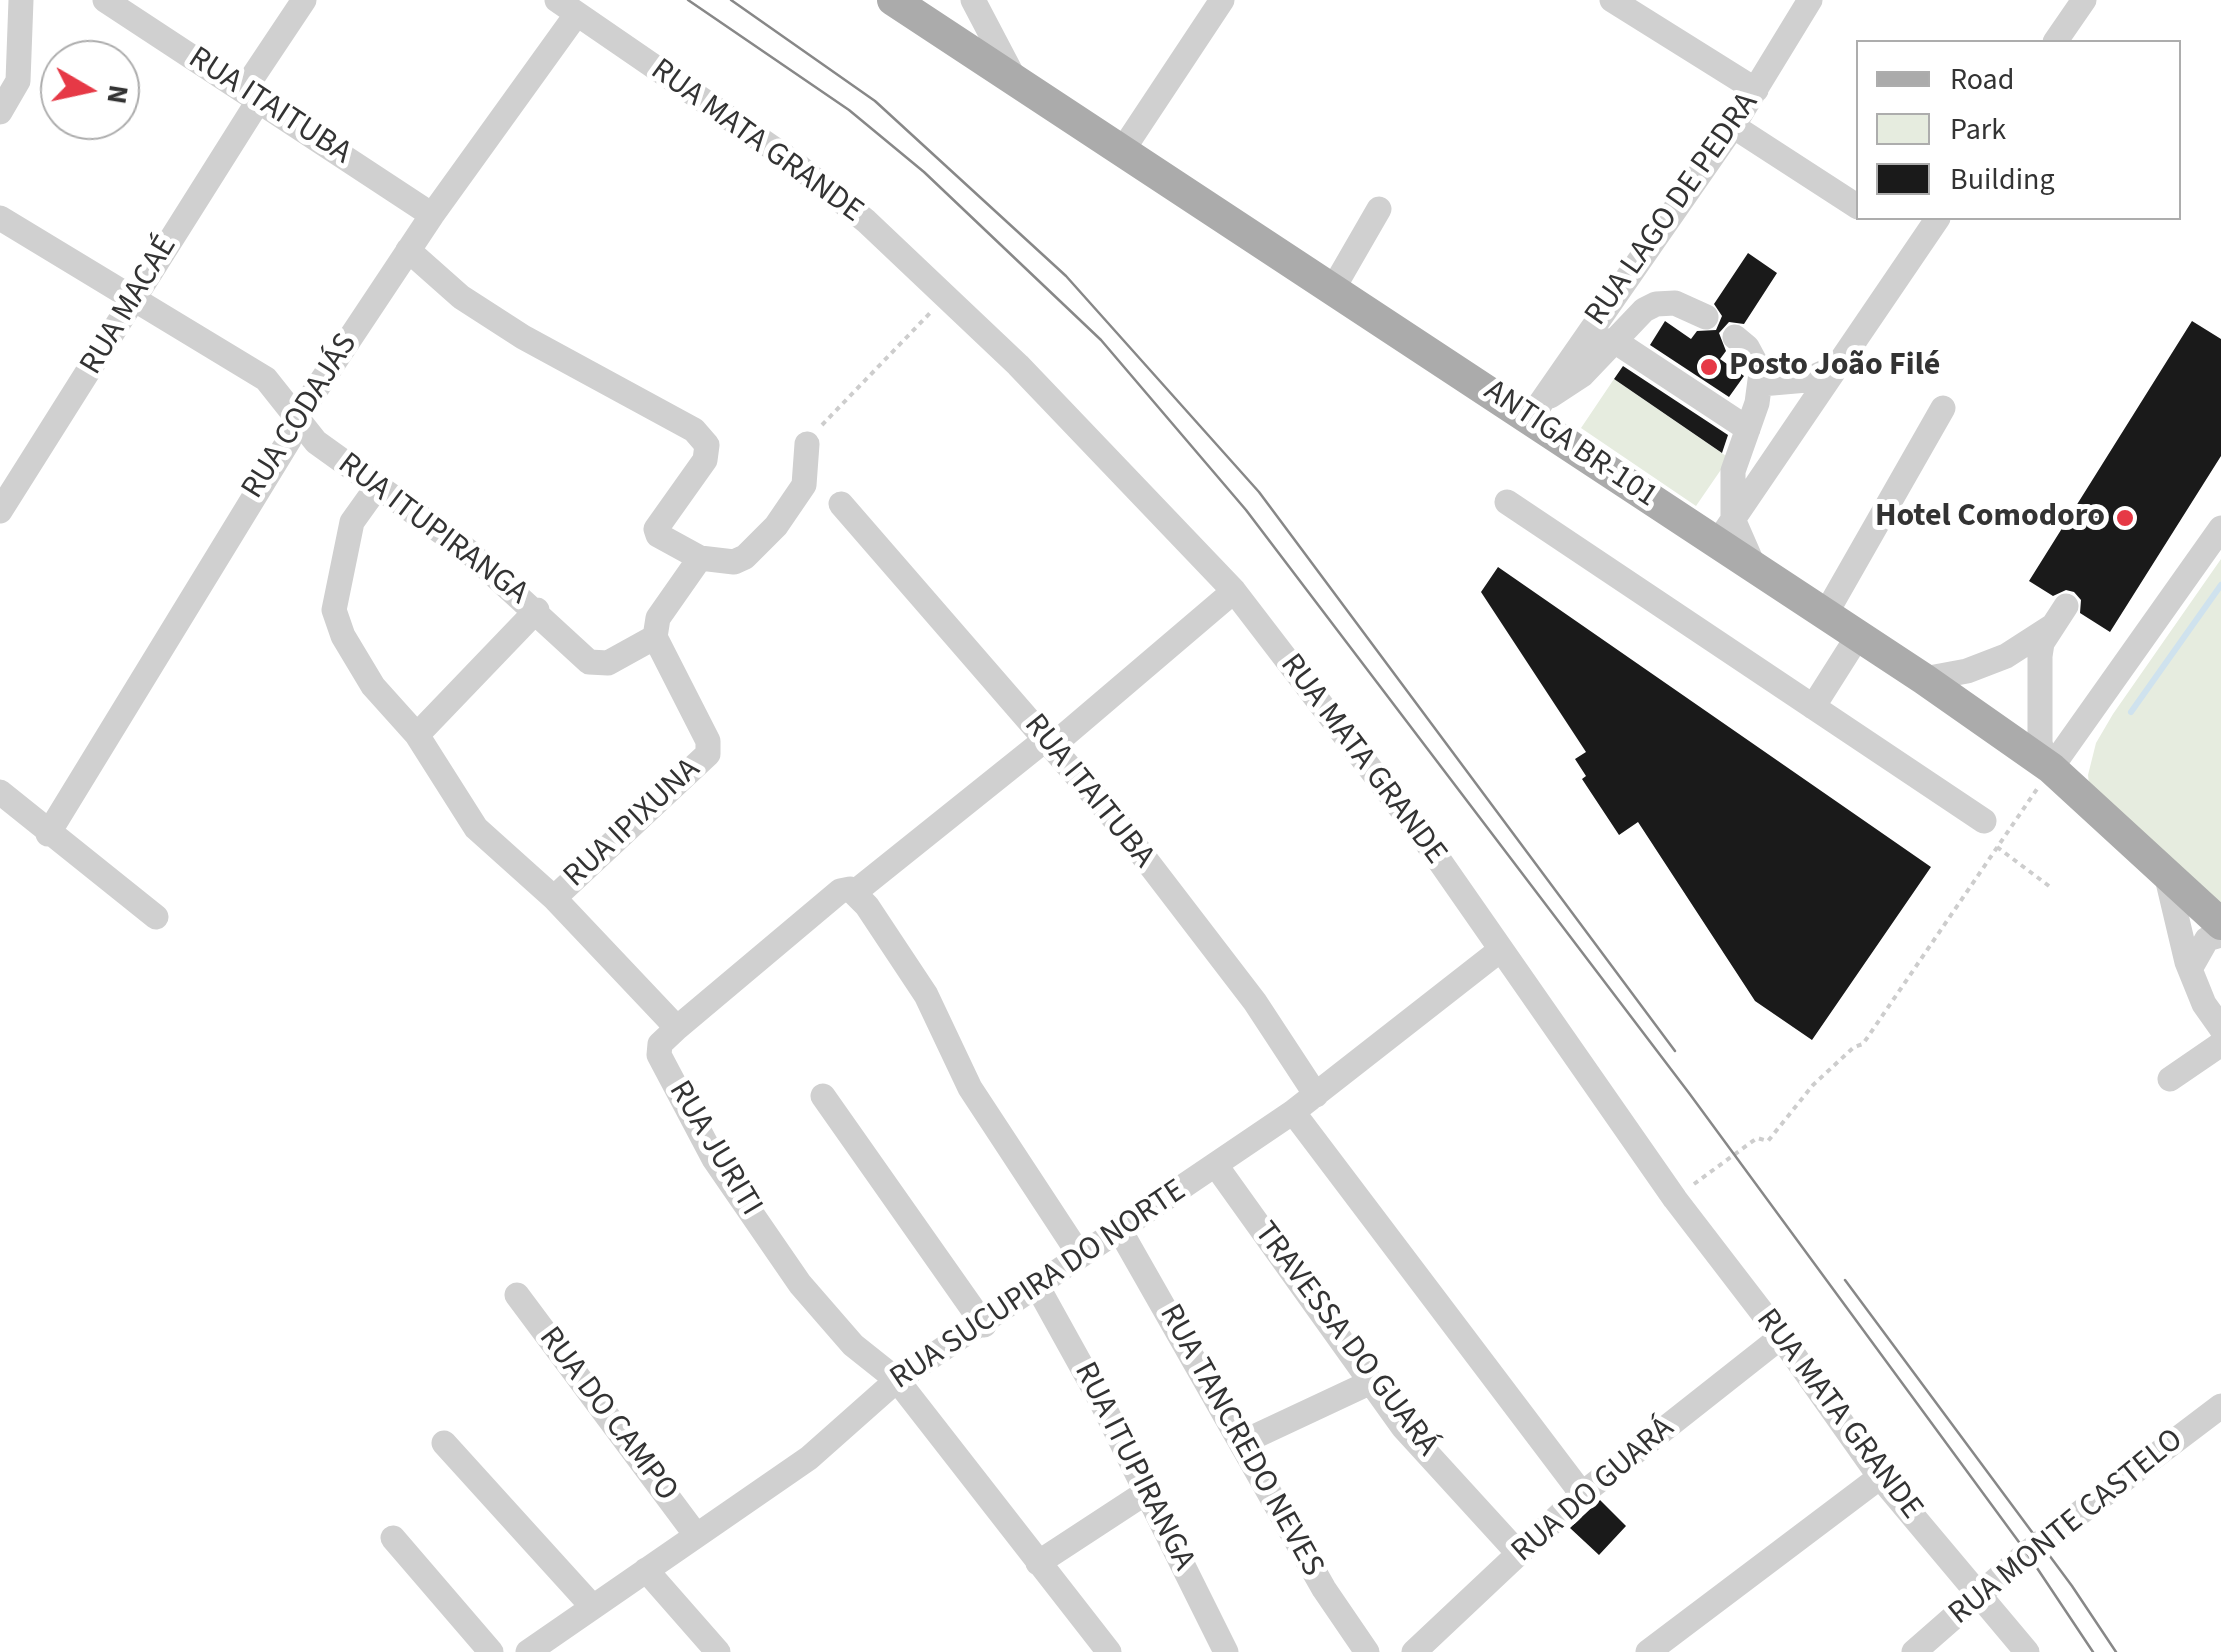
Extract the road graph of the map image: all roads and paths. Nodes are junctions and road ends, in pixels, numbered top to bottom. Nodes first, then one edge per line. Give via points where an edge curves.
1 (20, 0) edge
2 (105, 0) edge
3 (304, 0) edge
4 (893, 0) edge
5 (973, 0) edge
6 (1222, 0) edge
7 (1612, 0) edge
8 (1810, 0) edge
9 (2084, 0) edge
10 (566, 7) edge
11 (2057, 40) edge
12 (1014, 78) junction
13 (1756, 90) junction
14 (251, 95) junction
15 (0, 112) edge
16 (1733, 126) junction
17 (1122, 150) junction
18 (1856, 206) edge
19 (1379, 209) dead end
20 (432, 215) junction
21 (0, 218) edge
22 (1937, 220) edge
23 (408, 250) junction
24 (1334, 287) junction
25 (945, 298) junction
26 (132, 300) junction
27 (1706, 317) dead end
28 (1734, 337) dead end
29 (1613, 340) junction
30 (1838, 366) junction
31 (1761, 384) junction
32 (1537, 408) junction
33 (1943, 408) dead end
34 (297, 418) junction
35 (1748, 429) junction
36 (807, 444) joint
37 (377, 486) junction
38 (1507, 502) dead end
39 (841, 504) dead end
40 (0, 511) edge
41 (2221, 528) edge
42 (1725, 531) junction
43 (700, 558) junction
44 (1234, 591) junction
45 (537, 610) junction
46 (1825, 614) junction
47 (1858, 636) junction
48 (655, 637) junction
49 (1924, 679) junction
50 (1813, 707) junction
51 (418, 735) junction
52 (1049, 743) junction
53 (2049, 766) junction
54 (0, 792) edge
55 (1984, 821) dead end
56 (48, 834) junction
57 (1997, 848) junction
58 (2165, 869) junction
59 (2049, 886) dead end
60 (554, 898) junction
61 (861, 899) junction
62 (156, 917) dead end
63 (2221, 924) edge
64 (2221, 935) edge
65 (1499, 951) junction
66 (2190, 969) junction
67 (677, 1028) junction
68 (2221, 1028) edge
69 (2221, 1044) edge
70 (2170, 1079) dead end
71 (823, 1096) dead end
72 (1316, 1096) junction
73 (1292, 1112) junction
74 (1217, 1166) junction
75 (1674, 1199) junction
76 (1118, 1227) junction
77 (1079, 1254) junction
78 (1036, 1284) junction
79 (517, 1295) dead end
80 (984, 1324) junction
81 (1781, 1337) junction
82 (897, 1380) junction
83 (1369, 1383) junction
84 (2221, 1406) edge
85 (444, 1442) dead end
86 (1242, 1442) junction
87 (1880, 1477) junction
88 (1145, 1494) junction
89 (1582, 1494) junction
90 (696, 1535) junction
91 (393, 1538) dead end
92 (1519, 1554) junction
93 (1038, 1563) junction
94 (646, 1570) junction
95 (1977, 1597) junction
96 (591, 1605) junction
97 (491, 1652) edge
98 (528, 1652) edge
99 (718, 1652) edge
100 (1109, 1652) edge
101 (1226, 1652) edge
102 (1367, 1652) edge
103 (1414, 1652) edge
104 (1648, 1652) edge
105 (1914, 1652) edge
106 (2027, 1652) edge

1 - 15 street via 18,81
2 - 14 street, RUA ITAITUBA
3 - 14 street, RUA MACAÉ
4 - 12 main road, ANTIGA BR-101
5 - 12 street
6 - 17 street
7 - 13 street
8 - 13 street, RUA LAGO DE PEDRA
9 - 11 street
10 - 20 street, RUA CODAJÁS
10 - 25 street, RUA MATA GRANDE via 794,162 866,220
12 - 17 main road, ANTIGA BR-101
13 - 16 street, RUA LAGO DE PEDRA
14 - 20 street, RUA ITAITUBA
14 - 26 street, RUA MACAÉ
16 - 18 street
16 - 32 street, RUA LAGO DE PEDRA
17 - 24 main road, ANTIGA BR-101
19 - 24 street
20 - 23 street, RUA CODAJÁS
21 - 26 street, RUA ITUPIRANGA
22 - 30 street
23 - 34 street, RUA CODAJÁS
23 - 43 street via 490,316 702,439 704,460 656,526 664,539
24 - 32 main road, ANTIGA BR-101
25 - 36 path
25 - 44 street, RUA MATA GRANDE
26 - 34 street, RUA ITUPIRANGA via 266,378
26 - 40 street, RUA MACAÉ
27 - 29 street via 1676,303 1656,304
28 - 31 street via 1755,358
29 - 32 street
29 - 35 street
30 - 31 street via 1807,380
30 - 42 street
31 - 35 street
32 - 42 main road, ANTIGA BR-101
33 - 46 street
34 - 37 street, RUA ITUPIRANGA via 316,442
34 - 56 street, RUA CODAJÁS
35 - 42 street via 1733,471
36 - 43 street via 804,485 759,545 734,562
37 - 45 street, RUA ITUPIRANGA
37 - 51 street via 352,522 334,610 374,686
38 - 50 street
39 - 52 street, RUA ITAITUBA
41 - 53 street
42 - 46 main road, ANTIGA BR-101 via 1754,567
43 - 48 street via 658,618
44 - 52 street
44 - 65 street, RUA MATA GRANDE via 1425,840
45 - 48 street, RUA ITUPIRANGA via 592,664
45 - 51 street
46 - 47 main road, ANTIGA BR-101
47 - 49 main road, ANTIGA BR-101
47 - 50 street
48 - 60 street, RUA IPIXUNA via 710,751
49 - 53 main road, ANTIGA BR-101
49 - 53 street via 2006,656 2060,615 2042,643 2040,668 2040,743
50 - 55 street
51 - 60 street via 476,828
52 - 61 street
52 - 72 street, RUA ITAITUBA via 1255,1002
53 - 57 path
53 - 58 main road, ANTIGA BR-101
54 - 56 street
56 - 62 street
57 - 59 path
57 - 75 path via 1862,1044 1814,1085 1768,1141 1757,1138
58 - 63 main road, ANTIGA BR-101
58 - 66 street
60 - 67 street
61 - 67 street via 840,891
61 - 77 street via 926,995 970,1088
64 - 66 street via 2207,939
65 - 72 street, RUA SUCUPIRA DO NORTE
65 - 75 street, RUA MATA GRANDE
66 - 68 street
67 - 82 street, RUA JURITI via 658,1055 714,1159 821,1310
69 - 70 street
71 - 80 street
72 - 73 street, RUA SUCUPIRA DO NORTE
73 - 74 street, RUA SUCUPIRA DO NORTE
73 - 89 street
74 - 76 street, RUA SUCUPIRA DO NORTE
74 - 83 street, TRAVESSA DO GUARÁ
75 - 81 street, RUA MATA GRANDE
76 - 77 street, RUA SUCUPIRA DO NORTE
76 - 86 street, RUA TANCREDO NEVES
77 - 78 street, RUA SUCUPIRA DO NORTE
78 - 80 street, RUA SUCUPIRA DO NORTE
78 - 88 street, RUA ITUPIRANGA
79 - 90 street, RUA DO CAMPO
80 - 82 street, RUA SUCUPIRA DO NORTE
81 - 87 street, RUA MATA GRANDE
81 - 89 street, RUA DO GUARÁ
82 - 90 street, RUA SUCUPIRA DO NORTE via 809,1458
82 - 93 street, RUA JURITI
83 - 86 street
83 - 92 street, TRAVESSA DO GUARÁ
84 - 95 street, RUA MONTE CASTELO
85 - 96 street
86 - 102 street, RUA TANCREDO NEVES
87 - 95 street, RUA MATA GRANDE
87 - 104 street
88 - 93 street
88 - 101 street, RUA ITUPIRANGA
89 - 92 street, RUA DO GUARÁ
90 - 94 street, RUA SUCUPIRA DO NORTE
91 - 97 street
92 - 103 street, RUA DO GUARÁ
93 - 100 street, RUA JURITI
94 - 96 street, RUA SUCUPIRA DO NORTE
94 - 99 street
95 - 105 street, RUA MONTE CASTELO
95 - 106 street, RUA MATA GRANDE
96 - 98 street, RUA SUCUPIRA DO NORTE

